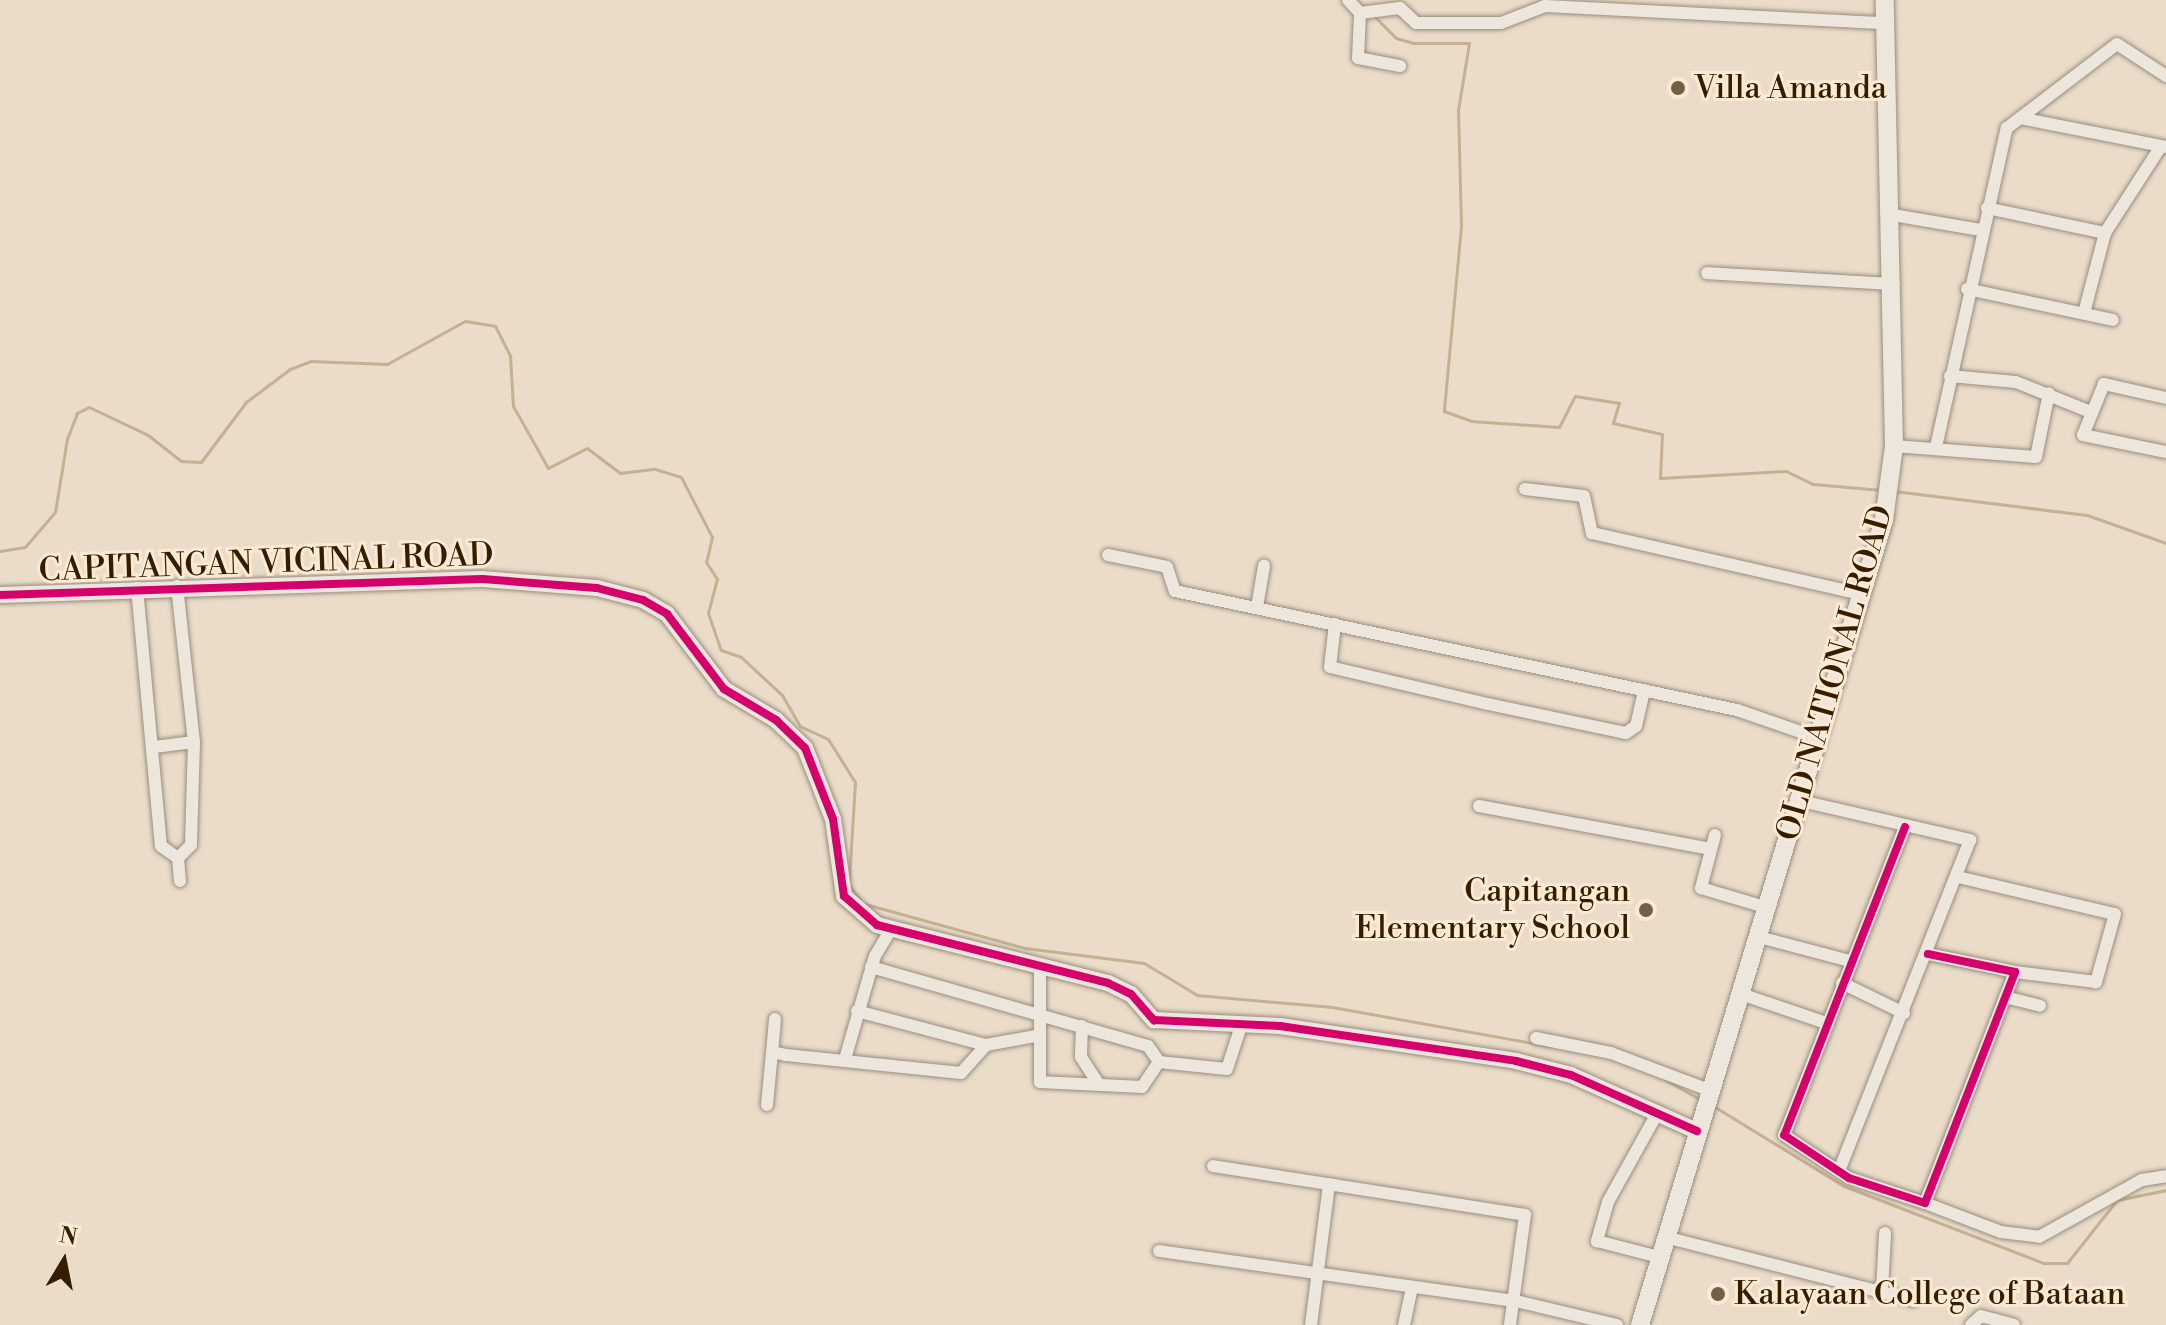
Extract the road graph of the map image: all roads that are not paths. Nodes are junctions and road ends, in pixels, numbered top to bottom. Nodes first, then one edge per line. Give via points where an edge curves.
1 (1348, 0) edge
2 (1531, 0) edge
3 (1885, 0) edge
4 (1360, 13) junction
5 (1527, 16) junction
6 (1886, 23) junction
7 (1400, 66) dead end
8 (2166, 76) edge
9 (2020, 118) junction
10 (2164, 147) edge
11 (1987, 208) junction
12 (1893, 215) junction
13 (1981, 230) junction
14 (2105, 233) junction
15 (1707, 273) dead end
16 (1894, 284) junction
17 (1967, 289) junction
18 (2084, 313) junction
19 (2113, 320) dead end
20 (1950, 376) junction
21 (2049, 393) junction
22 (2166, 398) edge
23 (2088, 411) junction
24 (1894, 446) junction
25 (1936, 447) junction
26 (2166, 452) edge
27 (1525, 489) dead end
28 (1108, 555) dead end
29 (1264, 566) dead end
30 (177, 586) junction
31 (137, 588) junction
32 (0, 595) edge
33 (1864, 595) junction
34 (1257, 607) junction
35 (1335, 624) junction
36 (1644, 690) junction
37 (1815, 737) junction
38 (194, 742) junction
39 (154, 747) junction
40 (1797, 800) junction
41 (1479, 806) dead end
42 (1905, 827) junction
43 (1715, 835) dead end
44 (1711, 849) junction
45 (178, 858) junction
46 (1958, 877) junction
47 (180, 881) dead end
48 (1768, 908) junction
49 (892, 928) junction
50 (1759, 937) junction
51 (1928, 954) junction
52 (1850, 961) junction
53 (1040, 966) junction
54 (871, 967) junction
55 (2015, 972) junction
56 (1842, 983) junction
57 (1741, 994) junction
58 (2005, 997) junction
59 (2040, 1006) dead end
60 (857, 1011) junction
61 (1036, 1011) junction
62 (1904, 1013) junction
63 (775, 1019) dead end
64 (1826, 1023) junction
65 (1082, 1026) junction
66 (1241, 1026) junction
67 (1036, 1036) junction
68 (1536, 1038) dead end
69 (986, 1045) junction
70 (772, 1052) junction
71 (845, 1059) junction
72 (1159, 1062) junction
73 (1099, 1085) junction
74 (1706, 1100) junction
75 (767, 1105) dead end
76 (1658, 1112) junction
77 (1697, 1131) junction
78 (1213, 1166) dead end
79 (1839, 1171) junction
80 (2166, 1176) edge
81 (1329, 1184) junction
82 (1925, 1203) junction
83 (1885, 1233) dead end
84 (1665, 1237) junction
85 (1159, 1251) dead end
86 (1659, 1257) junction
87 (1315, 1273) junction
88 (1412, 1287) junction
89 (1882, 1291) junction
90 (1913, 1300) dead end
91 (1516, 1301) junction
92 (1311, 1325) edge
93 (1404, 1325) edge
94 (1510, 1325) edge
95 (1617, 1325) edge
96 (1640, 1325) edge
97 (1971, 1325) edge
98 (2014, 1325) edge

1 - 4 street
2 - 5 street
3 - 6 main road, OLD NATIONAL ROAD
4 - 5 street via 1400,8 1416,23
4 - 7 street via 1358,58
5 - 6 street via 1545,6
6 - 12 main road, OLD NATIONAL ROAD
8 - 9 street via 2117,44
9 - 10 street
9 - 11 street via 2007,128
10 - 14 street
11 - 13 street
11 - 14 street
12 - 13 street
12 - 16 main road, OLD NATIONAL ROAD
13 - 17 street
14 - 18 street
15 - 16 street
16 - 24 main road, OLD NATIONAL ROAD
17 - 18 street
17 - 20 street
18 - 19 street
20 - 21 street via 2016,382
20 - 25 street
21 - 23 street
21 - 25 street via 2036,457
22 - 23 street via 2104,384
23 - 26 street via 2083,435
24 - 25 street
24 - 33 main road, OLD NATIONAL ROAD
27 - 33 street via 1584,496 1592,533
28 - 34 street via 1167,567 1175,591
29 - 34 street
30 - 31 street, CAPITANGAN VICINAL ROAD
30 - 38 street
30 - 49 street, CAPITANGAN VICINAL ROAD via 540,581 643,600 667,614 724,689 776,720 805,748 833,819 844,896 855,912
31 - 32 street, CAPITANGAN VICINAL ROAD
31 - 39 street
33 - 37 main road, OLD NATIONAL ROAD
34 - 35 street
35 - 36 street
35 - 36 street via 1328,662 1336,670 1626,733 1636,726
36 - 37 street via 1737,710
37 - 40 main road, OLD NATIONAL ROAD
38 - 39 street
38 - 45 street via 191,845
39 - 45 street via 161,846
40 - 42 street
40 - 48 main road, OLD NATIONAL ROAD
41 - 44 street
42 - 46 street via 1970,840
42 - 52 street
43 - 44 street
44 - 48 street via 1701,888
45 - 47 street
46 - 51 street
46 - 55 street via 2115,914 2096,982
48 - 50 main road, OLD NATIONAL ROAD
49 - 53 street, CAPITANGAN VICINAL ROAD
49 - 54 street
50 - 52 street
50 - 57 main road, OLD NATIONAL ROAD
51 - 55 street
51 - 62 street
52 - 56 street
53 - 61 street
53 - 66 street, CAPITANGAN VICINAL ROAD via 1131,994 1154,1020
54 - 60 street
54 - 61 street
55 - 58 street
56 - 62 street
56 - 64 street
57 - 64 street
57 - 74 main road, OLD NATIONAL ROAD
58 - 59 street
58 - 82 street
60 - 69 street
60 - 71 street
61 - 65 street
61 - 67 street
62 - 79 street
63 - 70 street
64 - 79 street via 1784,1135
65 - 72 street via 1148,1046
65 - 73 street via 1081,1057
66 - 72 street via 1227,1069
66 - 76 street, CAPITANGAN VICINAL ROAD via 1516,1061
67 - 69 street
67 - 73 street via 1040,1082
68 - 74 street via 1611,1053
69 - 71 street via 961,1073
70 - 71 street
70 - 75 street
72 - 73 street via 1142,1087
74 - 77 main road, OLD NATIONAL ROAD
76 - 77 street, CAPITANGAN VICINAL ROAD
76 - 86 street via 1608,1202 1597,1241
77 - 84 main road, OLD NATIONAL ROAD
78 - 81 street
79 - 82 street
80 - 82 street via 2142,1180 2039,1237 2001,1232
81 - 87 street
81 - 91 street via 1527,1216
83 - 89 street
84 - 86 main road, OLD NATIONAL ROAD
84 - 89 street
85 - 87 street
86 - 96 main road, OLD NATIONAL ROAD
87 - 88 street
87 - 92 street
88 - 91 street
88 - 93 street
89 - 90 street
91 - 94 street
91 - 95 street
97 - 98 street via 1981,1316

